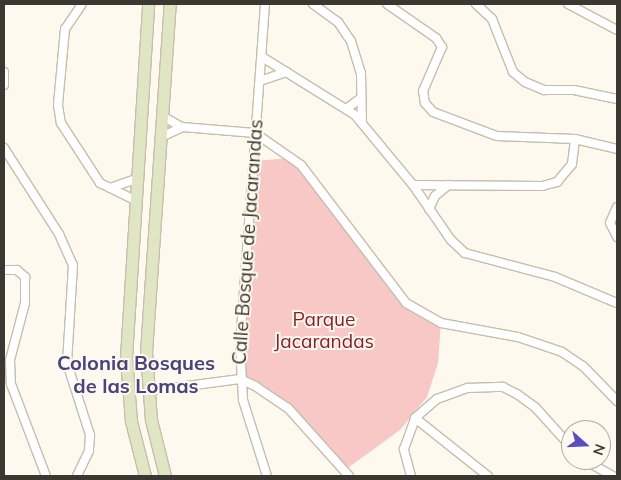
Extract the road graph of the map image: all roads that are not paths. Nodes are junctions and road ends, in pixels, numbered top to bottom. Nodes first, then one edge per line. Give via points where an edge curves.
1 (82, 4) edge
2 (148, 4) edge
3 (170, 4) edge
4 (265, 4) edge
5 (313, 4) edge
6 (387, 4) edge
7 (476, 4) edge
8 (568, 4) edge
9 (169, 19) junction
10 (146, 22) junction
11 (617, 30) edge
12 (262, 57) junction
13 (4, 72) edge
14 (286, 72) junction
15 (260, 81) junction
16 (4, 85) edge
17 (361, 98) junction
18 (617, 99) edge
19 (346, 109) junction
20 (162, 116) junction
21 (362, 123) junction
22 (182, 127) junction
23 (255, 133) junction
24 (161, 137) junction
25 (575, 139) junction
26 (617, 149) edge
27 (5, 151) edge
28 (136, 179) junction
29 (413, 185) junction
30 (448, 185) junction
31 (110, 188) junction
32 (135, 200) junction
33 (617, 207) edge
34 (429, 209) junction
35 (617, 237) edge
36 (4, 270) edge
37 (129, 296) junction
38 (149, 297) junction
39 (617, 303) edge
40 (127, 319) junction
41 (147, 322) junction
42 (240, 379) junction
43 (148, 391) junction
44 (617, 401) edge
45 (415, 418) junction
46 (561, 436) edge
47 (46, 476) edge
48 (77, 476) edge
49 (145, 476) edge
50 (165, 476) edge
51 (267, 476) edge
52 (349, 476) edge
53 (411, 476) edge
54 (488, 476) edge

1 - 31 street via 65,29 58,105 68,136 92,173
2 - 10 main road
3 - 9 main road
4 - 12 street, Calle Bosque de Jacarandas
5 - 17 street via 338,22 351,41 361,73
6 - 25 street via 436,38 442,47 423,91 425,103 433,112 497,136
7 - 18 street via 492,19 513,72 525,82 544,90 574,90
8 - 11 street
9 - 10 main road via 159,13
9 - 20 main road
10 - 28 main road
12 - 14 street
12 - 15 street, Calle Bosque de Jacarandas
13 - 16 street
14 - 15 street
14 - 19 street
15 - 23 street, Calle Bosque de Jacarandas
17 - 19 street
17 - 21 street
19 - 21 street
20 - 22 street
20 - 24 main road
21 - 29 street
22 - 23 street
22 - 24 street
23 - 42 street, Calle Bosque de Jacarandas
23 - 44 street via 301,165 406,303 441,323 518,337 562,352 583,366
24 - 38 main road
25 - 26 street
25 - 30 street via 572,164 558,182 542,186
27 - 48 street via 59,234 73,265 67,363 90,435 88,451
28 - 31 street
28 - 32 main road
29 - 30 street
29 - 34 street
30 - 34 street via 435,196
31 - 32 street
32 - 37 main road
33 - 35 street via 610,223
34 - 39 street via 451,240 465,253 555,277
36 - 47 street via 17,270 25,278 25,303 10,360 11,384
37 - 38 main road via 139,302
37 - 40 main road
38 - 41 main road
40 - 41 main road via 138,315
40 - 49 main road via 131,421
41 - 43 main road
42 - 43 street
42 - 51 street, Calle Bosque de Jacarandas via 249,428
42 - 52 street via 270,393 288,408
43 - 50 main road
45 - 46 street via 437,399 468,388 503,387 535,407
45 - 53 street via 404,449
45 - 54 street

